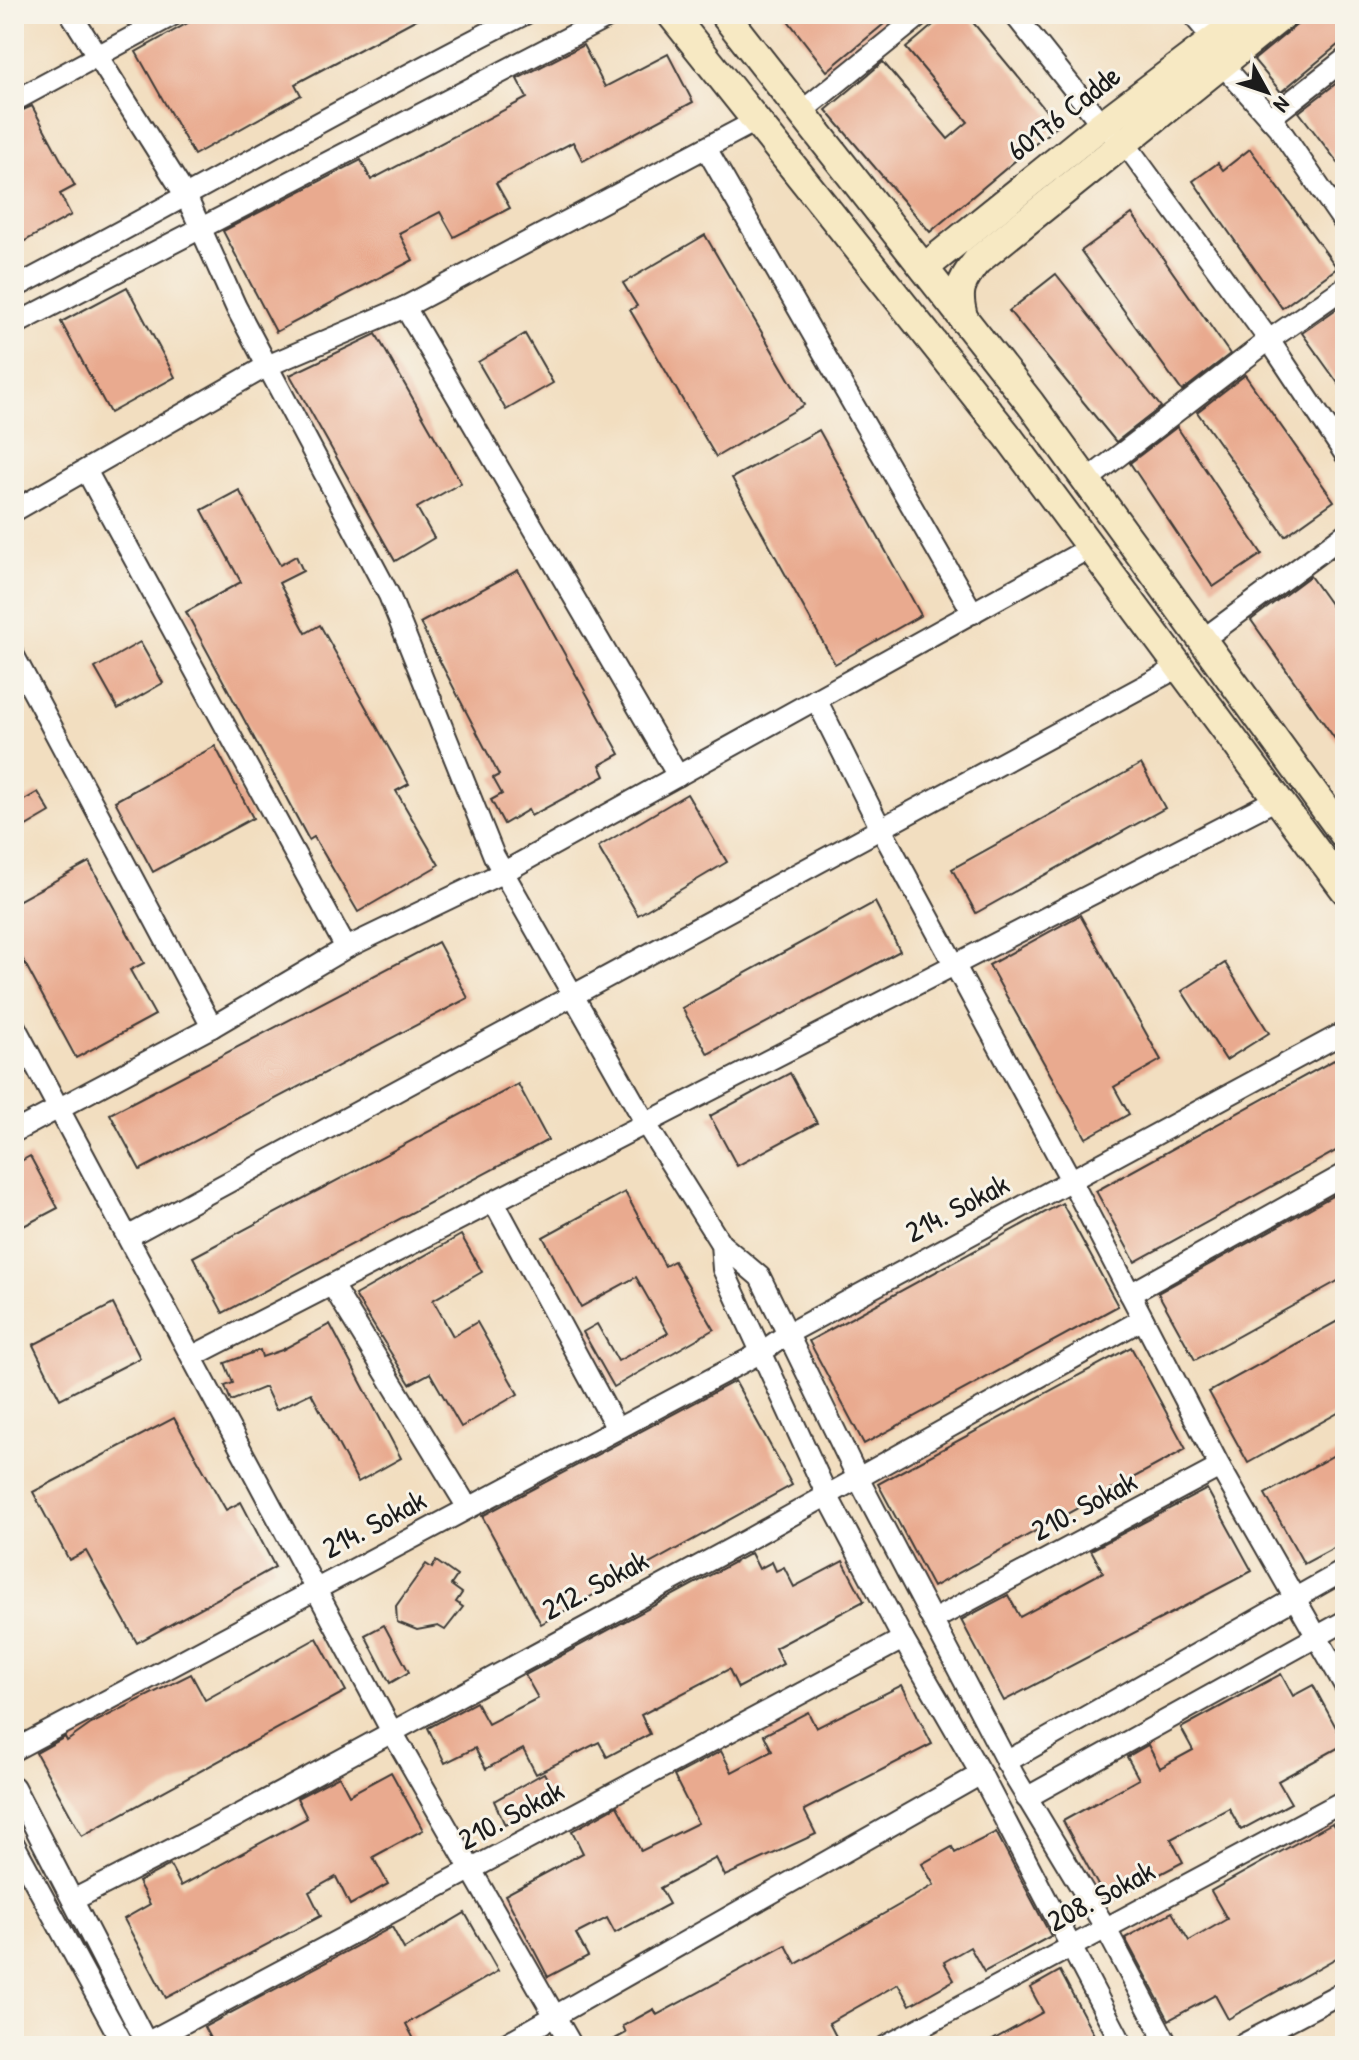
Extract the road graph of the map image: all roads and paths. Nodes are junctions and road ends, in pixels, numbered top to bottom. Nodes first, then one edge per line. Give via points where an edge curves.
1 (71, 14) edge
2 (175, 14) edge
3 (525, 14) edge
4 (614, 14) edge
5 (671, 14) edge
6 (724, 14) edge
7 (922, 14) edge
8 (1014, 14) edge
9 (1192, 14) edge
10 (1248, 14) edge
11 (1284, 14) edge
12 (1218, 52) junction
13 (95, 56) junction
14 (1342, 67) edge
15 (14, 101) edge
16 (801, 112) junction
17 (1270, 118) junction
18 (756, 121) junction
19 (1113, 134) junction
20 (706, 148) junction
21 (187, 198) junction
22 (1345, 224) edge
23 (200, 228) junction
24 (924, 268) junction
25 (1345, 287) edge
26 (14, 288) edge
27 (405, 307) junction
28 (965, 321) junction
29 (14, 325) edge
30 (1269, 340) junction
31 (267, 366) junction
32 (1345, 454) edge
33 (87, 472) junction
34 (1086, 481) junction
35 (14, 511) edge
36 (1341, 544) edge
37 (1091, 547) junction
38 (973, 613) junction
39 (1202, 640) junction
40 (14, 656) edge
41 (1179, 667) junction
42 (816, 699) junction
43 (678, 776) junction
44 (1277, 799) junction
45 (881, 829) junction
46 (1345, 836) edge
47 (504, 872) junction
48 (1345, 890) edge
49 (346, 948) junction
50 (954, 965) junction
51 (574, 997) junction
52 (14, 1025) edge
53 (212, 1027) junction
54 (1345, 1032) edge
55 (59, 1108) junction
56 (646, 1124) junction
57 (14, 1132) edge
58 (1345, 1174) edge
59 (1071, 1180) junction
60 (494, 1202) junction
61 (129, 1236) junction
62 (721, 1244) junction
63 (332, 1285) junction
64 (1130, 1294) junction
65 (1143, 1319) junction
66 (787, 1334) junction
67 (762, 1352) junction
68 (193, 1356) junction
69 (617, 1429) junction
70 (1220, 1467) junction
71 (858, 1478) junction
72 (826, 1493) junction
73 (468, 1508) junction
74 (1345, 1570) edge
75 (317, 1589) junction
76 (1295, 1599) junction
77 (933, 1620) junction
78 (1345, 1621) edge
79 (1318, 1636) junction
80 (903, 1639) junction
81 (1345, 1686) edge
82 (391, 1730) junction
83 (14, 1750) edge
84 (1006, 1762) junction
85 (981, 1774) junction
86 (14, 1787) edge
87 (1026, 1798) junction
88 (1345, 1800) edge
89 (14, 1844) edge
90 (472, 1870) junction
91 (73, 1900) junction
92 (1105, 1927) junction
93 (1070, 1946) junction
94 (1345, 1991) edge
95 (557, 2017) junction
96 (147, 2044) edge
97 (124, 2046) edge
98 (502, 2046) edge
99 (572, 2046) edge
100 (886, 2046) edge
101 (1123, 2046) edge
102 (1168, 2046) edge
103 (1240, 2046) edge

1 - 13 street
2 - 13 street
3 - 21 street via 385,85
4 - 23 street
5 - 18 main road
6 - 16 main road
7 - 16 street
8 - 19 street
9 - 12 street
10 - 12 main road, 60176 Cadde
11 - 12 main road
12 - 17 street
12 - 19 main road, 60176 Cadde
13 - 15 street
13 - 21 street
14 - 17 street
16 - 24 main road
17 - 22 street
18 - 20 street
18 - 37 main road
19 - 24 main road, 60176 Cadde
19 - 28 main road via 960,281 957,298
19 - 30 street
20 - 27 street
20 - 38 street
21 - 23 street
21 - 26 street
23 - 29 street
23 - 31 street
24 - 28 main road
25 - 30 street
27 - 31 street
27 - 43 street
28 - 34 main road
30 - 32 street
30 - 34 street
31 - 33 street
31 - 47 street via 389,595
33 - 35 street
33 - 49 street
34 - 39 main road
36 - 39 street
37 - 38 street
37 - 41 main road
38 - 42 street
39 - 46 main road
40 - 53 street
41 - 44 main road
41 - 45 street
42 - 43 street
42 - 45 street
43 - 47 street
44 - 48 main road
44 - 50 street
45 - 50 street
45 - 51 street
47 - 49 street
47 - 51 street
49 - 53 street
50 - 56 street
50 - 59 street
51 - 56 street
51 - 61 street
52 - 55 street
53 - 55 street
54 - 59 street, 214. Sokak
55 - 57 street
55 - 61 street
56 - 60 street
56 - 62 street
58 - 64 street
59 - 64 street
59 - 66 street, 214. Sokak
60 - 63 street
60 - 69 street
61 - 68 street
62 - 66 street via 760,1277
62 - 67 street via 723,1269
63 - 68 street
63 - 73 street
64 - 65 street
65 - 70 street
65 - 71 street, 212. Sokak
66 - 67 street, 214. Sokak
66 - 71 street
67 - 69 street, 214. Sokak
67 - 72 street
68 - 75 street
69 - 73 street, 214. Sokak
70 - 76 street
70 - 77 street, 210. Sokak
71 - 72 street, 212. Sokak
71 - 77 street
72 - 80 street
72 - 82 street, 212. Sokak
73 - 75 street, 214. Sokak
74 - 76 street
75 - 82 street
75 - 83 street, 214. Sokak
76 - 79 street
76 - 84 street
77 - 84 street
78 - 79 street
79 - 81 street
79 - 87 street
80 - 85 street
80 - 90 street, 210. Sokak
82 - 90 street
82 - 91 street, 212. Sokak
84 - 87 street
85 - 93 street
85 - 95 street
86 - 91 street
87 - 92 street
88 - 92 street, 208. Sokak
89 - 97 street
90 - 95 street
90 - 96 street, 210. Sokak
91 - 96 street
92 - 93 street, 208. Sokak
92 - 102 street
93 - 100 street, 208. Sokak
93 - 101 street
94 - 103 street
95 - 98 street
95 - 99 street

